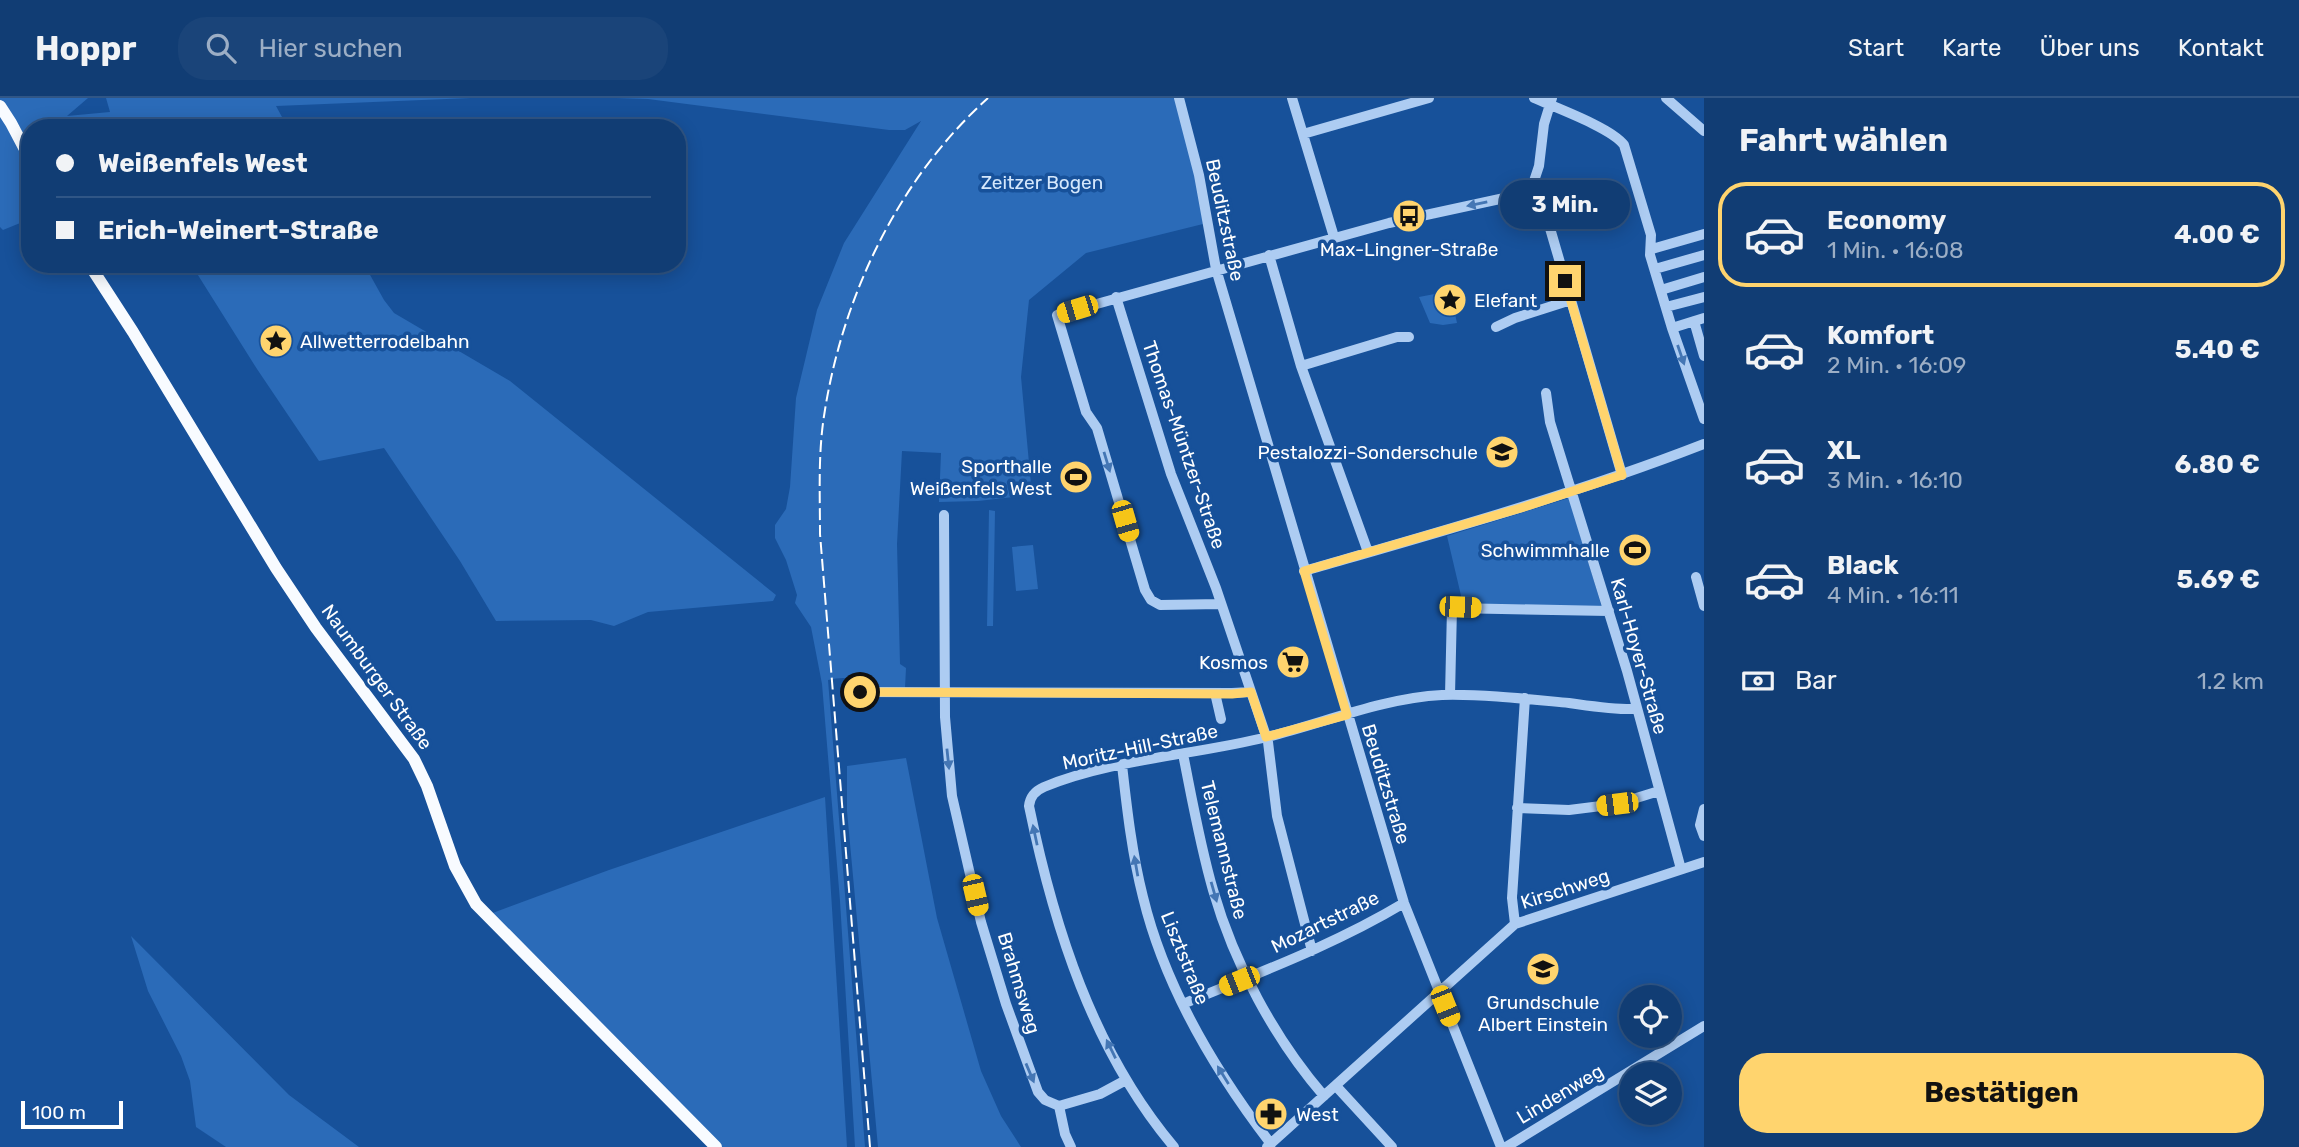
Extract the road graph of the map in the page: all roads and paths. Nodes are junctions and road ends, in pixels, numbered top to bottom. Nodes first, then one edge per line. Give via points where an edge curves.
1 (1179, 98) edge
2 (1292, 98) edge
3 (1429, 98) edge
4 (1534, 98) edge
5 (1666, 98) edge
6 (1551, 102) edge
7 (0, 106) edge
8 (1704, 131) edge
9 (1303, 134) junction
10 (21, 142) edge
11 (1529, 196) junction
12 (1704, 234) edge
13 (1334, 237) junction
14 (1651, 252) junction
15 (1269, 255) junction
16 (1704, 255) edge
17 (1216, 269) junction
18 (1655, 269) junction
19 (95, 273) edge
20 (1704, 277) edge
21 (1661, 290) junction
22 (1704, 297) edge
23 (1116, 298) junction
24 (1571, 300) junction
25 (1666, 307) junction
26 (1699, 320) edge
27 (1496, 327) dead end
28 (1672, 328) junction
29 (1409, 337) dead end
30 (1704, 356) edge
31 (1301, 366) junction
32 (1546, 393) dead end
33 (1704, 419) edge
34 (1704, 444) edge
35 (1622, 475) junction
36 (1572, 492) junction
37 (944, 515) dead end
38 (1368, 552) junction
39 (1304, 571) junction
40 (1696, 577) dead end
41 (1221, 604) junction
42 (1704, 606) edge
43 (1609, 611) junction
44 (946, 691) junction
45 (860, 692) dead end
46 (1251, 692) junction
47 (1216, 693) junction
48 (1450, 695) junction
49 (1525, 698) junction
50 (1637, 709) junction
51 (1347, 715) junction
52 (1221, 719) dead end
53 (1266, 737) junction
54 (1183, 754) junction
55 (1122, 765) junction
56 (1659, 791) junction
57 (1517, 808) junction
58 (1704, 809) edge
59 (1704, 836) edge
60 (1704, 862) edge
61 (1681, 869) junction
62 (1404, 903) junction
63 (1515, 924) junction
64 (1312, 951) junction
65 (1248, 978) junction
66 (1440, 993) junction
67 (1183, 1004) junction
68 (1704, 1026) edge
69 (1126, 1080) junction
70 (1336, 1086) junction
71 (1324, 1096) junction
72 (1059, 1106) junction
73 (1269, 1145) edge
74 (716, 1147) edge
75 (1071, 1147) edge
76 (1174, 1147) edge
77 (1392, 1147) edge
78 (1504, 1147) edge

1 - 17 street, Beuditzstraße
2 - 9 street
3 - 9 street
4 - 6 street
5 - 8 street
6 - 11 street
6 - 14 street via 1624,145 1651,234
7 - 10 main road
9 - 13 street
11 -> 13 street
11 - 24 street via 1547,218
12 - 14 street
13 - 15 street
14 - 18 street
15 - 17 street
15 - 31 street
16 - 18 street
17 - 23 street
17 - 39 street, Beuditzstraße
18 - 21 street
19 - 74 main road, Naumburger Straße via 276,568 408,749 427,786 455,866 476,904
20 - 21 street
21 - 25 street
22 - 25 street
23 - 41 street, Thomas-Müntzer-Straße via 1171,474
23 -> 41 street via 1057,315 1086,412 1097,428 1145,590 1160,605
24 - 27 street
24 - 35 street
25 - 28 street
26 - 28 street
26 - 30 street
28 -> 33 street
29 - 31 street
31 - 38 street
32 - 36 street, Karl-Hoyer-Straße
34 - 35 street
35 - 36 street
36 - 38 street
36 - 43 street, Karl-Hoyer-Straße
37 - 44 street, Brahmsweg
38 - 39 street
39 - 51 street, Beuditzstraße
40 - 42 street
41 - 46 street, Thomas-Müntzer-Straße
43 - 48 street via 1452,608
43 - 50 street, Karl-Hoyer-Straße
44 - 45 street
44 - 47 street
44 -> 72 street, Brahmsweg via 953,796 981,922 1027,1068 1042,1097
46 - 47 street
46 - 53 street, Thomas-Müntzer-Straße
47 - 52 street
48 - 49 street, Moritz-Hill-Straße
48 - 51 street, Moritz-Hill-Straße via 1385,703
49 - 50 street, Moritz-Hill-Straße
49 - 57 street
50 - 56 street, Karl-Hoyer-Straße
51 - 53 street, Moritz-Hill-Straße
51 - 62 street, Beuditzstraße
53 - 54 street, Moritz-Hill-Straße
53 - 64 street, Thomas-Müntzer-Straße via 1277,816
54 - 55 street, Moritz-Hill-Straße
54 -> 65 street, Telemannstraße via 1212,888
67 -> 55 street, Lisztstraße via 1143,900
69 -> 55 street, Moritz-Hill-Straße via 1060,933 1029,806 1032,795 1043,788
56 - 57 street via 1617,804 1569,810
56 - 61 street, Karl-Hoyer-Straße
57 - 63 street
58 - 59 street via 1700,825
60 - 61 street, Kirschweg
61 - 63 street, Kirschweg
62 - 64 street, Mozartstraße
62 - 66 street, Beuditzstraße
63 - 66 street, Kirschweg
64 - 65 street, Mozartstraße
65 - 67 street, Mozartstraße
65 - 71 street, Telemannstraße via 1275,1027
66 - 70 street, Kirschweg
66 - 78 street, Beuditzstraße
73 -> 67 street, Lisztstraße
68 - 78 street, Lindenweg
69 - 72 street via 1100,1094
69 - 76 street, Moritz-Hill-Straße
70 - 71 street, Kirschweg
70 - 77 street
71 - 73 street, Kirschweg
72 - 75 street

